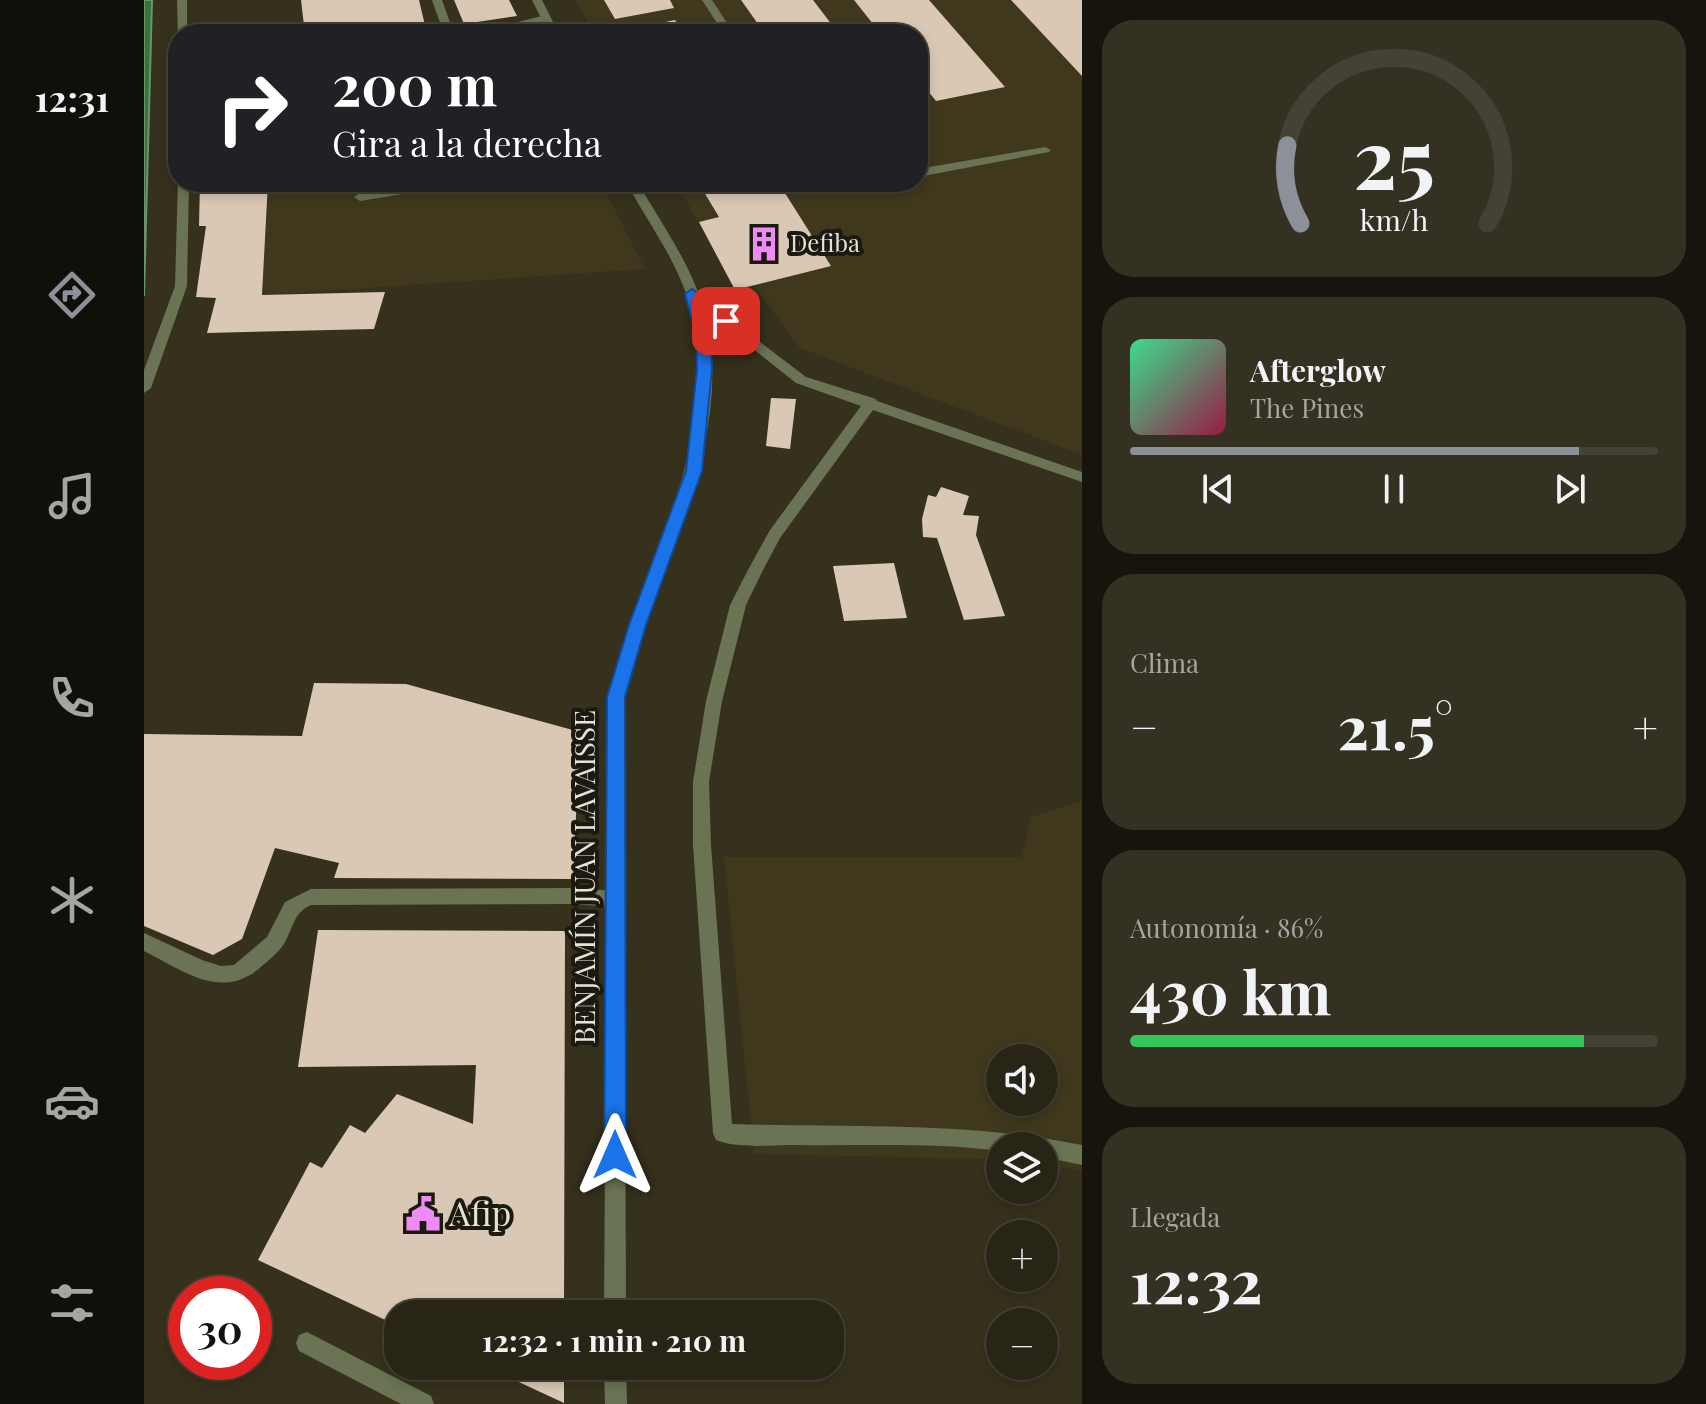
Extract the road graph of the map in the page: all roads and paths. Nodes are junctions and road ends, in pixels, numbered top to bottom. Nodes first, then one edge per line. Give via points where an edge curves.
1 (182, 0) edge
2 (437, 0) edge
3 (537, 0) edge
4 (707, 0) edge
5 (546, 18) junction
6 (182, 24) edge
7 (445, 24) edge
8 (519, 24) edge
9 (549, 24) edge
10 (723, 24) edge
11 (1045, 150) dead end
12 (928, 171) edge
13 (183, 192) edge
14 (391, 192) edge
15 (637, 192) edge
16 (360, 197) dead end
17 (692, 294) junction
18 (144, 388) edge
19 (871, 402) junction
20 (1082, 477) edge
21 (614, 899) junction
22 (144, 942) edge
23 (1082, 1155) edge
24 (615, 1300) edge
25 (307, 1343) dead end
26 (615, 1380) edge
27 (423, 1404) edge
28 (616, 1404) edge

1 - 6 street
2 - 7 street
3 - 5 street
4 - 10 street
5 - 8 street
5 - 9 street
11 - 12 street
13 - 18 street via 181,286
14 - 16 street
15 - 17 street, BENJAMÍN JUAN LAVAISSE
17 - 19 street via 801,380
17 - 21 street, BENJAMÍN JUAN LAVAISSE via 703,337 704,393 694,471 616,697
19 - 20 street
19 - 23 street via 756,568 738,605 714,701 701,782 702,845 723,1133 991,1139
21 - 22 street via 311,897 297,901 271,947 232,976 217,975
21 - 24 street, BENJAMÍN JUAN LAVAISSE
25 - 27 street
26 - 28 street

